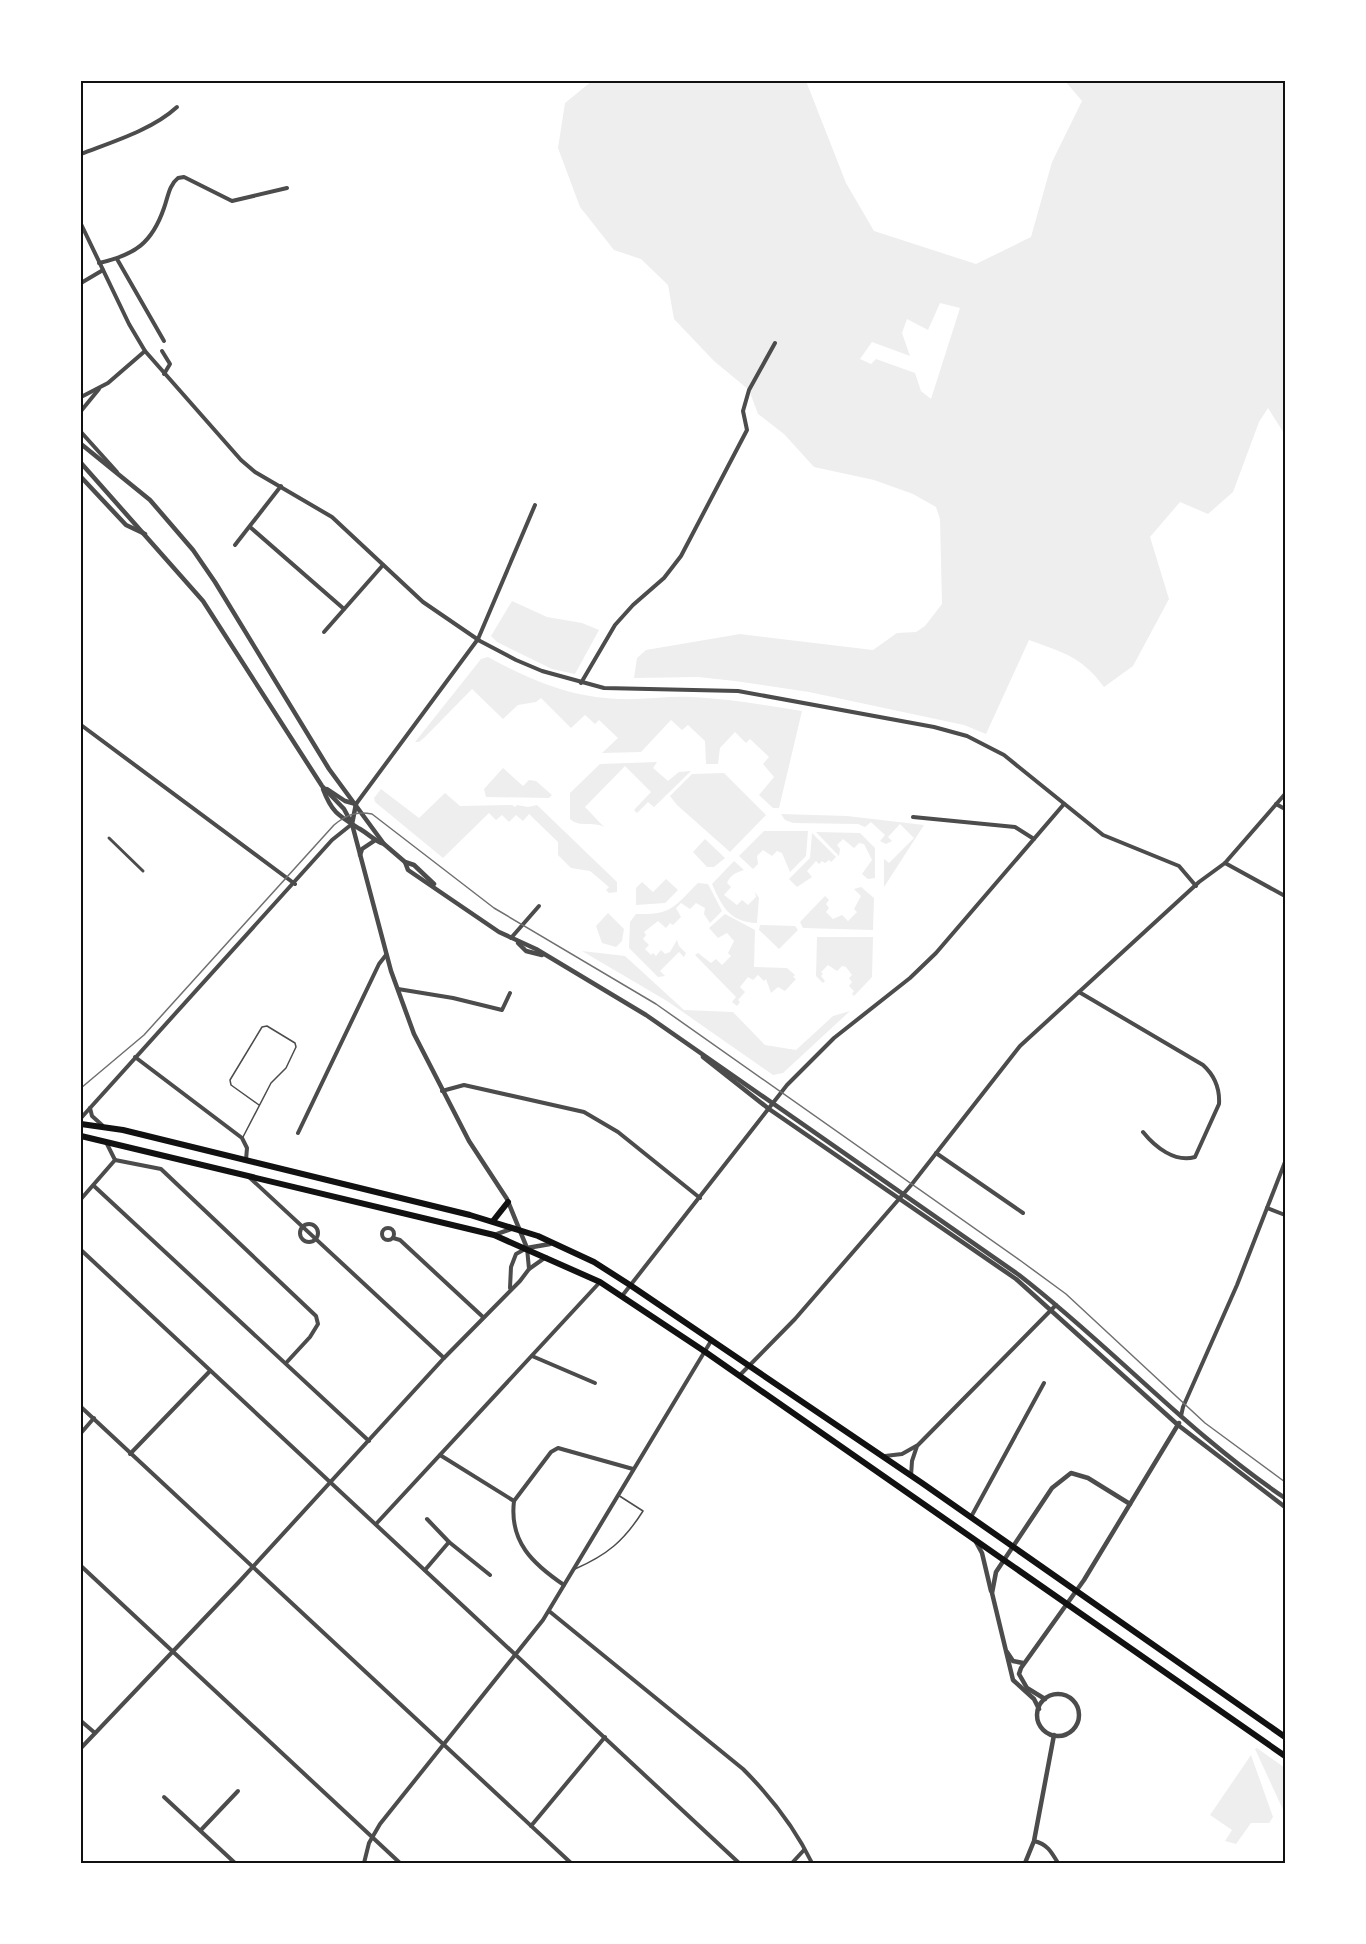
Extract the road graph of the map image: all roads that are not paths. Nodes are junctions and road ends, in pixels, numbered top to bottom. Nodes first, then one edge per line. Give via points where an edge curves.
1 (177, 107) dead end
2 (81, 154) edge
3 (287, 188) dead end
4 (81, 224) edge
5 (117, 259) junction
6 (99, 263) junction
7 (103, 270) junction
8 (81, 283) edge
9 (164, 341) dead end
10 (775, 343) dead end
11 (145, 351) junction
12 (162, 351) dead end
13 (164, 374) junction
14 (100, 387) junction
15 (81, 397) edge
16 (81, 411) edge
17 (81, 432) edge
18 (81, 444) edge
19 (81, 463) edge
20 (81, 477) edge
21 (121, 478) junction
22 (281, 486) junction
23 (535, 505) dead end
24 (250, 527) junction
25 (146, 534) junction
26 (235, 545) dead end
27 (383, 564) junction
28 (344, 609) junction
29 (324, 632) dead end
30 (478, 639) junction
31 (581, 683) junction
32 (81, 725) edge
33 (322, 786) junction
34 (1285, 794) edge
35 (356, 804) junction
36 (1064, 804) junction
37 (1276, 804) junction
38 (1285, 809) edge
39 (913, 817) dead end
40 (351, 824) junction
41 (109, 838) dead end
42 (1034, 839) junction
43 (374, 841) junction
44 (384, 844) junction
45 (360, 855) junction
46 (1225, 863) junction
47 (143, 871) dead end
48 (295, 884) junction
49 (1196, 886) junction
50 (1285, 896) edge
51 (540, 906) dead end
52 (511, 938) junction
53 (387, 954) junction
54 (398, 989) junction
55 (1079, 992) junction
56 (510, 993) dead end
57 (687, 1044) junction
58 (135, 1057) junction
59 (442, 1091) junction
60 (773, 1104) junction
61 (259, 1105) junction
62 (90, 1108) junction
63 (769, 1109) junction
64 (81, 1118) edge
65 (81, 1124) edge
66 (102, 1125) junction
67 (1143, 1132) dead end
68 (298, 1133) dead end
69 (81, 1136) edge
70 (242, 1138) junction
71 (105, 1141) junction
72 (936, 1153) junction
73 (115, 1160) junction
74 (246, 1161) junction
75 (1285, 1162) edge
76 (247, 1175) junction
77 (94, 1186) junction
78 (901, 1196) junction
79 (700, 1198) junction
80 (81, 1199) edge
81 (508, 1202) junction
82 (1267, 1208) junction
83 (1023, 1214) dead end
84 (1285, 1215) edge
85 (493, 1221) junction
86 (303, 1228) junction
87 (517, 1228) junction
88 (494, 1235) junction
89 (393, 1238) dead end
90 (316, 1239) junction
91 (550, 1244) junction
92 (527, 1248) junction
93 (81, 1250) edge
94 (548, 1257) junction
95 (529, 1269) junction
96 (600, 1282) junction
97 (630, 1285) junction
98 (510, 1289) junction
99 (622, 1296) junction
100 (1055, 1306) junction
101 (483, 1317) junction
102 (711, 1341) junction
103 (704, 1351) junction
104 (532, 1356) junction
105 (444, 1358) junction
106 (286, 1363) junction
107 (747, 1366) junction
108 (210, 1371) junction
109 (739, 1376) junction
110 (595, 1383) dead end
111 (1044, 1383) dead end
112 (81, 1407) edge
113 (94, 1419) junction
114 (1181, 1419) junction
115 (1178, 1425) junction
116 (81, 1433) edge
117 (369, 1441) junction
118 (918, 1445) junction
119 (130, 1454) junction
120 (440, 1455) junction
121 (881, 1456) junction
122 (633, 1469) junction
123 (911, 1476) junction
124 (331, 1482) junction
125 (617, 1495) junction
126 (1285, 1497) edge
127 (514, 1501) junction
128 (1130, 1504) junction
129 (1285, 1507) edge
130 (970, 1518) junction
131 (427, 1519) dead end
132 (376, 1524) junction
133 (972, 1538) junction
134 (449, 1542) junction
135 (1012, 1548) junction
136 (1004, 1560) junction
137 (252, 1565) junction
138 (81, 1566) edge
139 (574, 1569) junction
140 (426, 1570) junction
141 (490, 1575) dead end
142 (564, 1585) junction
143 (1075, 1591) junction
144 (992, 1593) junction
145 (1066, 1603) junction
146 (549, 1611) junction
147 (1006, 1649) junction
148 (172, 1651) junction
149 (516, 1654) junction
150 (1024, 1663) junction
151 (1045, 1699) junction
152 (1039, 1709) junction
153 (81, 1720) edge
154 (95, 1733) junction
155 (1054, 1735) junction
156 (604, 1737) junction
157 (1285, 1737) edge
158 (443, 1745) junction
159 (81, 1748) edge
160 (1285, 1756) edge
161 (238, 1791) dead end
162 (164, 1797) dead end
163 (531, 1826) junction
164 (201, 1830) junction
165 (372, 1837) junction
166 (1034, 1841) junction
167 (804, 1850) junction
168 (235, 1863) edge
169 (364, 1863) edge
170 (400, 1863) edge
171 (571, 1863) edge
172 (740, 1863) edge
173 (792, 1863) edge
174 (812, 1863) edge
175 (1025, 1863) edge
176 (1058, 1863) edge

1 - 2 street via 151,124
3 - 5 street via 232,201 184,177 178,178 150,239
4 - 6 street
5 - 6 street
5 - 9 street
6 - 7 street
7 - 8 street
7 - 11 street
10 - 31 street via 749,390 743,411 747,430 681,556 615,625
11 - 13 street
11 - 14 street
12 - 13 street via 170,364
13 - 22 street via 241,460
14 - 15 street
14 - 16 street
17 - 21 street
18 - 21 street
19 - 25 street
20 - 25 street via 126,525
21 - 35 street via 150,500 193,550 309,740
22 - 24 street
22 - 27 street via 332,517
23 - 30 street
24 - 26 street
24 - 28 street
25 - 33 street via 212,614
27 - 28 street
27 - 30 street via 412,593
28 - 29 street
30 - 31 street via 542,671
30 - 35 street
31 - 36 street via 629,689 738,691 950,730 992,747
32 - 48 street
33 - 35 street
33 - 40 street via 344,809
33 - 40 street via 337,815
34 - 37 street
35 - 40 street
35 - 44 street
36 - 42 street
36 - 49 street via 1104,835 1179,866
37 - 38 street
37 - 46 street
39 - 42 street via 1016,827
40 - 43 street
40 - 45 street
40 - 48 street
41 - 47 street
42 - 60 street via 936,953 818,1053
43 - 44 street
43 - 45 street
44 - 52 street via 405,862 408,870
45 - 53 street
46 - 49 street
46 - 50 street
48 - 58 street
49 - 55 street
51 - 52 street
52 - 57 street via 623,1001
53 - 54 street
53 - 68 street
54 - 56 street via 502,1010
54 - 59 street via 414,1034
55 - 67 street via 1213,1074 1219,1104 1195,1157 1186,1160 1155,1147
55 - 72 street via 1020,1046
57 - 60 street
57 - 63 street
58 - 62 street
58 - 70 street
59 - 79 street via 464,1085 584,1112 618,1132
59 - 81 street
60 - 63 street
60 - 78 street
61 - 61 lane via 296,1047 267,1026 230,1080 231,1085
61 - 70 lane
62 - 64 street
62 - 66 street
63 - 78 street
63 - 79 street
65 - 66 main road
66 - 74 main road
69 - 71 main road
70 - 74 street via 247,1148
71 - 73 street
71 - 76 main road
72 - 78 street
72 - 83 street
73 - 77 street
73 - 106 street via 161,1169 316,1316 318,1324 310,1337
74 - 85 main road
75 - 82 street
76 - 86 street
76 - 88 main road
77 - 80 street
77 - 106 street
78 - 100 street
78 - 107 street via 795,1319
79 - 97 street
81 - 85 main road
81 - 87 street
82 - 84 street
82 - 114 street
85 - 87 main road
86 - 90 street
86 - 90 street via 314,1226 318,1230
86 - 90 street via 303,1240
87 - 88 street
87 - 91 main road
87 - 92 street
88 - 92 main road
89 - 101 street via 400,1240
90 - 105 street
91 - 92 street
91 - 97 main road via 594,1262
92 - 94 main road
92 - 95 street
92 - 98 street via 516,1254
93 - 108 street
94 - 95 street
94 - 96 main road
95 - 98 street
96 - 99 main road
96 - 104 street
97 - 99 street
97 - 102 main road
98 - 101 street
99 - 103 main road
100 - 114 street
100 - 115 street
100 - 118 street
101 - 105 street
102 - 103 street
102 - 107 main road
103 - 109 main road
103 - 122 street
104 - 110 street
104 - 120 street
105 - 117 street
106 - 117 street
107 - 109 street
107 - 121 main road
108 - 119 street
108 - 124 street
109 - 133 main road
111 - 130 street
112 - 113 street
113 - 116 street
113 - 119 street
114 - 115 street
114 - 126 street
115 - 128 street
115 - 129 street
117 - 124 street
118 - 121 street via 902,1454
118 - 123 street
119 - 137 street
120 - 127 street
120 - 132 street
121 - 123 main road
122 - 125 street
122 - 127 street via 558,1448
123 - 130 main road
124 - 132 street
124 - 137 street
125 - 139 street
125 - 139 lane via 643,1511 602,1557
127 - 142 street via 518,1541 542,1570
128 - 135 street via 1088,1478 1071,1473 1052,1488
128 - 143 street
130 - 135 main road
131 - 134 street
132 - 140 street
133 - 136 main road
133 - 144 street via 982,1553
134 - 140 street
134 - 141 street
135 - 136 street
135 - 143 main road
136 - 144 street via 996,1572
136 - 145 main road
137 - 148 street
137 - 158 street
138 - 148 street
139 - 142 street
140 - 149 street
142 - 146 street
143 - 145 street
143 - 157 main road
144 - 147 street
145 - 150 street
145 - 160 main road
146 - 149 street
146 - 167 street via 743,1769 788,1821
147 - 150 street via 1014,1661
147 - 152 street via 1013,1680
148 - 154 street
148 - 165 street
149 - 156 street
149 - 158 street
150 - 151 street via 1019,1674 1022,1682
151 - 152 street
151 - 155 street via 1064,1695 1078,1708 1075,1727
152 - 155 street via 1041,1727
153 - 154 street
154 - 159 street
155 - 166 street
156 - 163 street
156 - 172 street
158 - 163 street
158 - 165 street
161 - 164 street
162 - 164 street
163 - 171 street
164 - 168 street
165 - 169 street
165 - 170 street
166 - 175 street
166 - 176 street via 1050,1849
167 - 173 street
167 - 174 street

